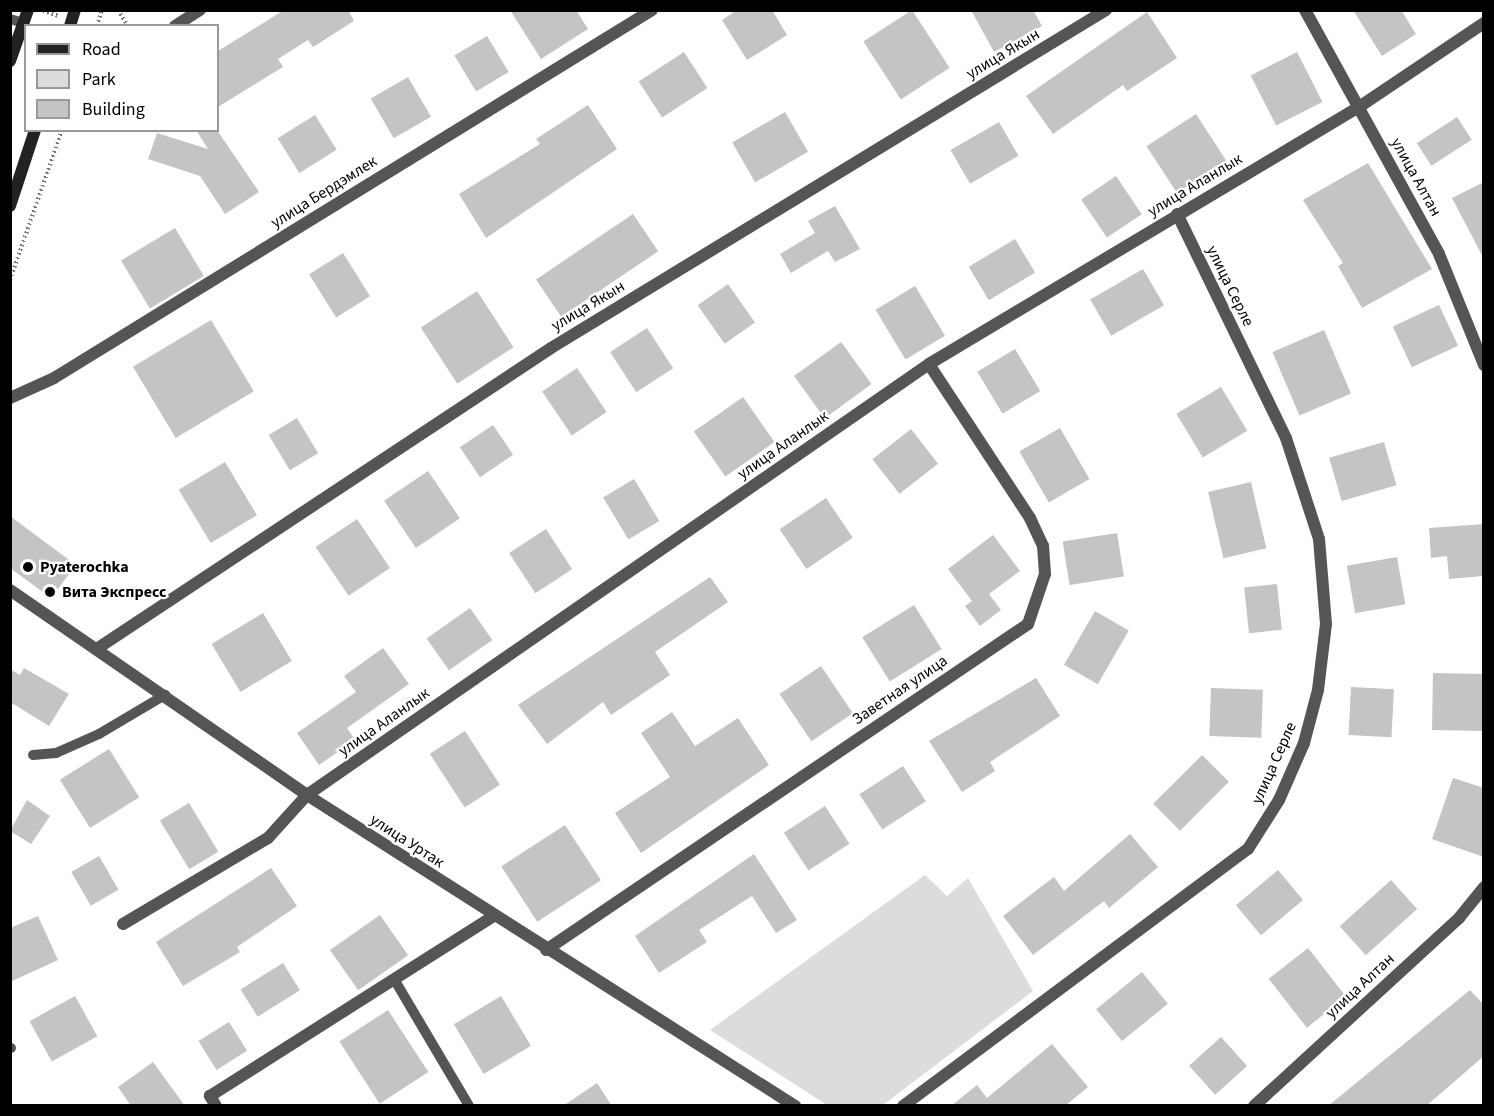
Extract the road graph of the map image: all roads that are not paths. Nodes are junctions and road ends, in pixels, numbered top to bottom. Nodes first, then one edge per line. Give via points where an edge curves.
1 (28, 10) edge
2 (200, 10) edge
3 (652, 10) edge
4 (1106, 10) edge
5 (1305, 10) edge
6 (10, 18) edge
7 (24, 23) junction
8 (1484, 23) edge
9 (178, 24) edge
10 (10, 61) edge
11 (1359, 107) junction
12 (35, 132) edge
13 (10, 206) edge
14 (1177, 214) junction
15 (1480, 338) edge
16 (929, 364) junction
17 (1484, 365) edge
18 (10, 398) edge
19 (10, 590) edge
20 (98, 648) junction
21 (165, 695) junction
22 (33, 755) dead end
23 (307, 795) junction
24 (1484, 887) edge
25 (494, 916) junction
26 (123, 924) dead end
27 (546, 950) junction
28 (394, 979) junction
29 (213, 1101) edge
30 (470, 1106) edge
31 (795, 1106) edge
32 (903, 1106) edge
33 (1254, 1106) edge

1 - 7 street
2 - 9 street
3 - 18 street, улица Бердэмлек via 54,378
4 - 20 street, улица Якын via 551,348
5 - 11 street, улица Алтан
6 - 7 lane
7 - 10 street
8 - 11 street, улица Аланлык
11 - 14 street, улица Аланлык
11 - 15 street, улица Алтан
12 - 13 street
14 - 16 street, улица Аланлык
14 - 32 street, улица Серле via 1286,438 1319,539 1326,624 1318,690 1304,743 1279,800 1248,849
15 - 17 street, улица Алтан
16 - 23 street, улица Аланлык
16 - 27 street, Заветная улица via 1030,518 1043,546 1045,574 1028,624
19 - 20 street, улица Уртак
20 - 21 street, улица Уртак
21 - 22 lane via 99,734 56,753
21 - 23 street, улица Уртак
23 - 25 street, улица Уртак
23 - 26 street, улица Аланлык via 268,838
24 - 33 street, улица Алтан via 1459,918
25 - 27 street, улица Уртак
25 - 28 street
27 - 31 street, улица Уртак
28 - 29 street
28 - 30 lane

